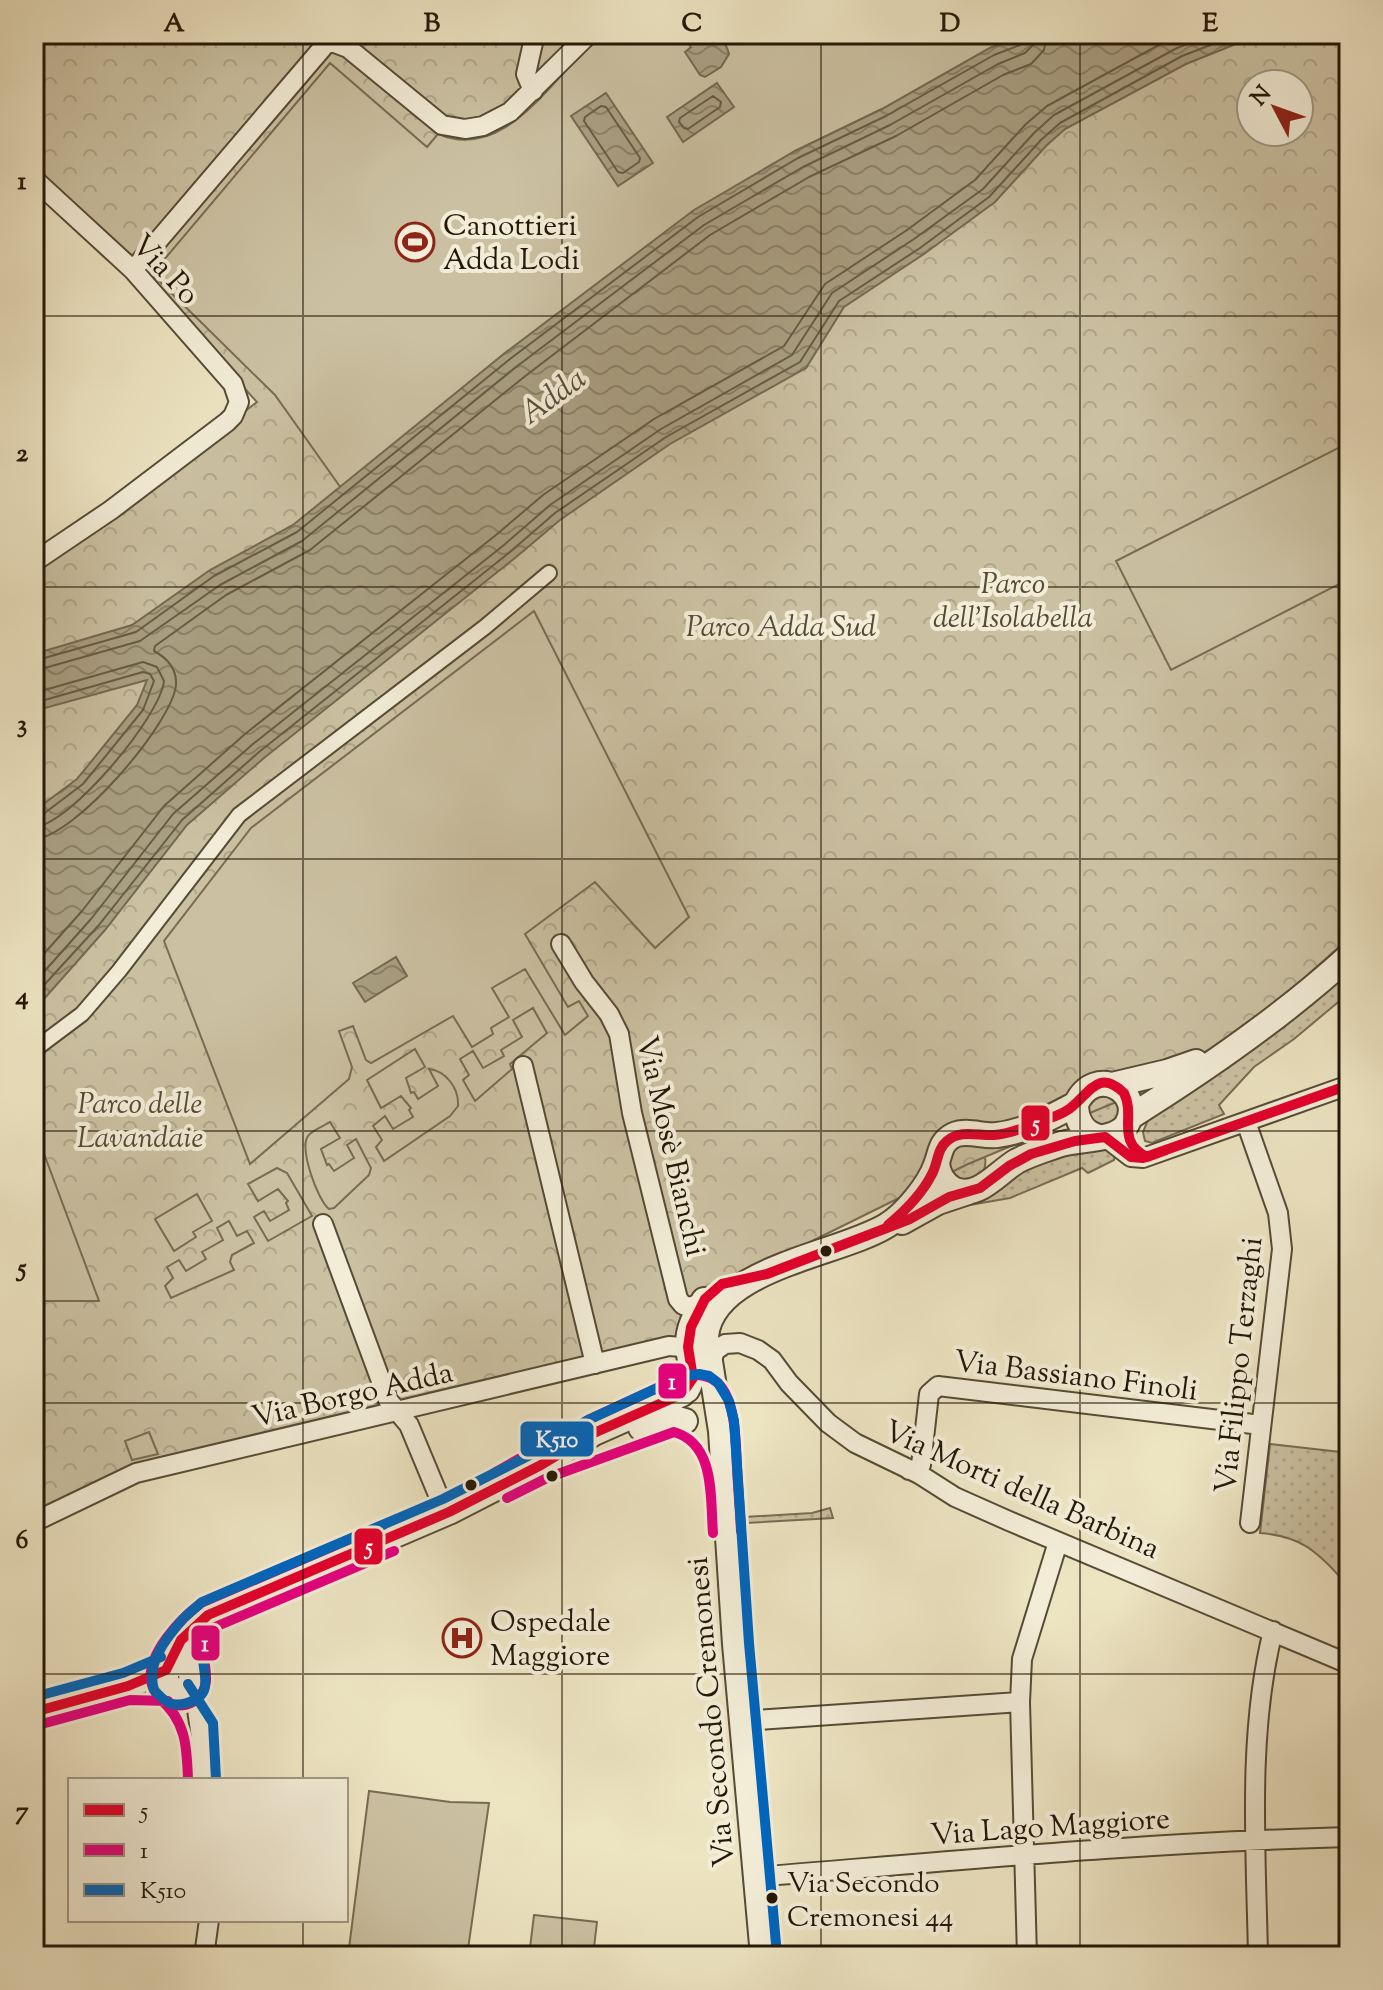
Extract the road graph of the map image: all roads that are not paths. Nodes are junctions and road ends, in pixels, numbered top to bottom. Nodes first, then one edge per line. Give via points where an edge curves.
1 (535, 34) edge
2 (589, 34) edge
3 (533, 91) junction
4 (34, 179) edge
5 (133, 270) junction
6 (34, 562) edge
7 (549, 573) dead end
8 (561, 944) dead end
9 (1349, 956) edge
10 (1235, 1047) junction
11 (34, 1050) edge
12 (523, 1066) dead end
13 (1112, 1085) junction
14 (1349, 1085) edge
15 (1076, 1104) junction
16 (1129, 1120) junction
17 (1246, 1122) junction
18 (976, 1135) junction
19 (1102, 1137) junction
20 (1147, 1157) junction
21 (937, 1163) junction
22 (979, 1186) junction
23 (323, 1224) dead end
24 (886, 1226) junction
25 (767, 1274) junction
26 (703, 1302) junction
27 (689, 1353) junction
28 (595, 1364) junction
29 (710, 1367) junction
30 (684, 1392) junction
31 (715, 1402) junction
32 (398, 1412) junction
33 (687, 1422) junction
34 (1261, 1425) junction
35 (722, 1464) junction
36 (541, 1465) junction
37 (909, 1470) junction
38 (449, 1512) junction
39 (34, 1522) edge
40 (1250, 1523) dead end
41 (1058, 1542) junction
42 (1273, 1631) junction
43 (1349, 1664) edge
44 (177, 1678) junction
45 (1020, 1702) junction
46 (34, 1712) edge
47 (742, 1721) junction
48 (202, 1778) edge
49 (1349, 1837) edge
50 (1256, 1839) junction
51 (1026, 1855) junction
52 (755, 1877) junction
53 (209, 1922) edge
54 (204, 1956) edge
55 (763, 1956) edge
56 (1027, 1956) edge
57 (1258, 1956) edge

1 - 3 street via 526,74
2 - 3 street
3 - 5 street via 496,121 453,129 348,48 325,45
4 - 5 street, Via Po
5 - 6 street, Via Po via 237,390 237,408 227,422 123,502
7 - 11 street via 239,815 82,1014
8 - 26 street, Via Mosè Bianchi via 615,1024 678,1299 690,1307
9 - 10 street
10 - 13 street
10 - 16 street
12 - 28 street
13 - 15 street via 1090,1086
13 - 16 street via 1126,1095
14 - 17 street
15 - 18 street via 1009,1133
15 - 19 street via 1080,1125
16 - 19 street via 1116,1134
16 - 20 street via 1129,1141
17 - 20 street
17 - 34 street, Via Filippo Terzaghi via 1278,1213 1281,1237
18 - 21 street via 958,1134 947,1140
18 - 22 street via 987,1141 996,1163
19 - 20 street via 1131,1157
19 - 22 street via 1031,1154
21 - 22 street via 946,1184 956,1190
21 - 24 street via 912,1201
22 - 24 street
23 - 32 street via 388,1400
24 - 25 street
25 - 26 street via 722,1284
25 - 29 street, Via Secondo Cremonesi via 735,1289 709,1321
26 - 27 street via 691,1327
27 - 28 street, Via Borgo Adda via 669,1346
27 - 30 street via 693,1378
28 - 32 street, Via Borgo Adda
29 - 31 street, Via Secondo Cremonesi
29 - 37 street, Via Morti della Barbina via 715,1351 725,1344 758,1350 834,1428
30 - 31 street via 699,1387
30 - 33 street via 677,1405
30 - 36 street via 594,1433
31 - 33 street via 707,1421
31 - 35 street, Via Secondo Cremonesi
32 - 38 street
32 - 39 street, Via Borgo Adda via 136,1473
33 - 35 street, Via Secondo Cremonesi via 710,1439
33 - 36 street via 666,1418
34 - 37 street, Via Bassiano Finoli via 938,1386 929,1394 921,1465
34 - 40 street, Via Filippo Terzaghi
35 - 47 street, Via Secondo Cremonesi
36 - 38 street
37 - 41 street, Via Morti della Barbina via 955,1497
38 - 44 street via 208,1615 181,1640
41 - 42 street, Via Morti della Barbina
41 - 45 street via 1022,1659
42 - 43 street, Via Morti della Barbina
42 - 50 street via 1256,1763
44 - 46 street
44 - 48 street via 199,1727
45 - 47 street
45 - 51 street
47 - 52 street, Via Secondo Cremonesi
49 - 50 street, Via Lago Maggiore
50 - 51 street, Via Lago Maggiore
50 - 57 street
51 - 52 street, Via Lago Maggiore
51 - 56 street
52 - 55 street, Via Secondo Cremonesi
53 - 54 street

